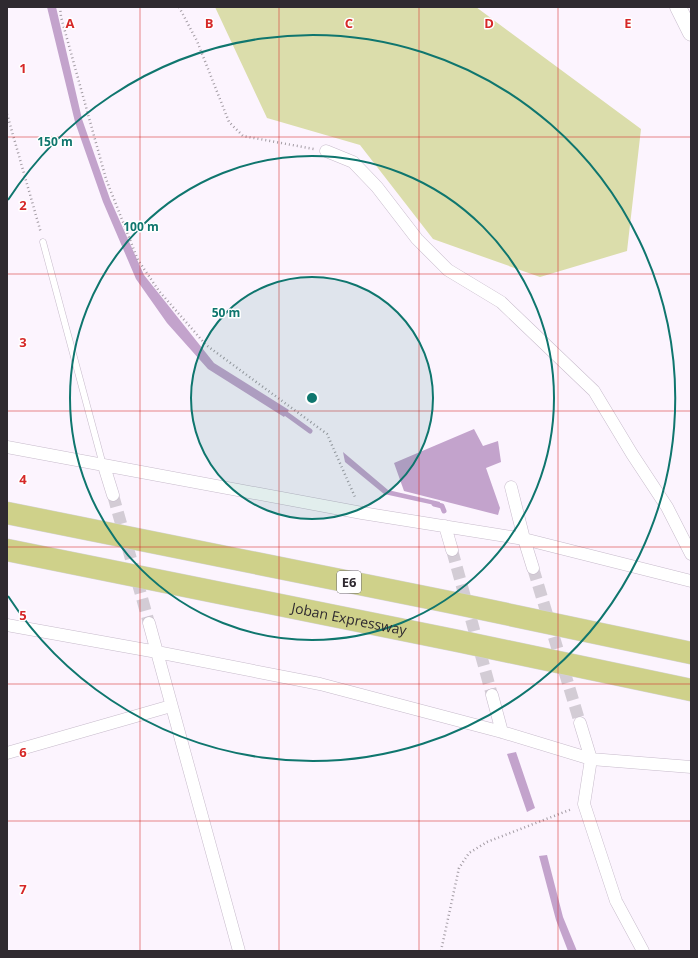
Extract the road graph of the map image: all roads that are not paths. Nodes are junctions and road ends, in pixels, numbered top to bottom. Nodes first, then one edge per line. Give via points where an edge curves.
1 (678, 7) edge
2 (691, 33) edge
3 (326, 151) road end
4 (43, 242) road end
5 (7, 447) edge
6 (104, 466) junction
7 (511, 487) dead end
8 (113, 495) tunnel mouth
9 (7, 513) edge
10 (445, 526) junction
11 (524, 539) junction
12 (7, 550) edge
13 (452, 550) tunnel mouth
14 (691, 554) edge
15 (7, 560) edge
16 (533, 568) tunnel mouth
17 (119, 572) junction
18 (691, 581) edge
19 (149, 623) tunnel mouth
20 (7, 625) edge
21 (157, 652) junction
22 (691, 653) edge
23 (691, 690) edge
24 (492, 695) tunnel mouth
25 (171, 706) junction
26 (580, 723) tunnel mouth
27 (502, 732) junction
28 (7, 753) edge
29 (591, 759) junction
30 (691, 767) edge
31 (239, 951) edge
32 (643, 951) edge

1 - 2 street
3 - 14 street via 353,162 377,187 417,239 448,270 501,302 594,391 667,506
4 - 6 lane
5 - 6 street
6 - 8 street
6 - 10 street
7 - 11 street
9 - 22 highway, E6
10 - 11 street
10 - 13 street
11 - 16 street
11 - 18 street
12 - 17 highway, Joban Expressway
15 - 17 highway
17 - 23 highway, Joban Expressway
19 - 21 street
20 - 21 street
21 - 25 street
21 - 27 street via 320,684
24 - 27 street
25 - 28 street
25 - 31 street
26 - 29 street
27 - 29 street
29 - 30 street
29 - 32 street via 584,804 616,901

